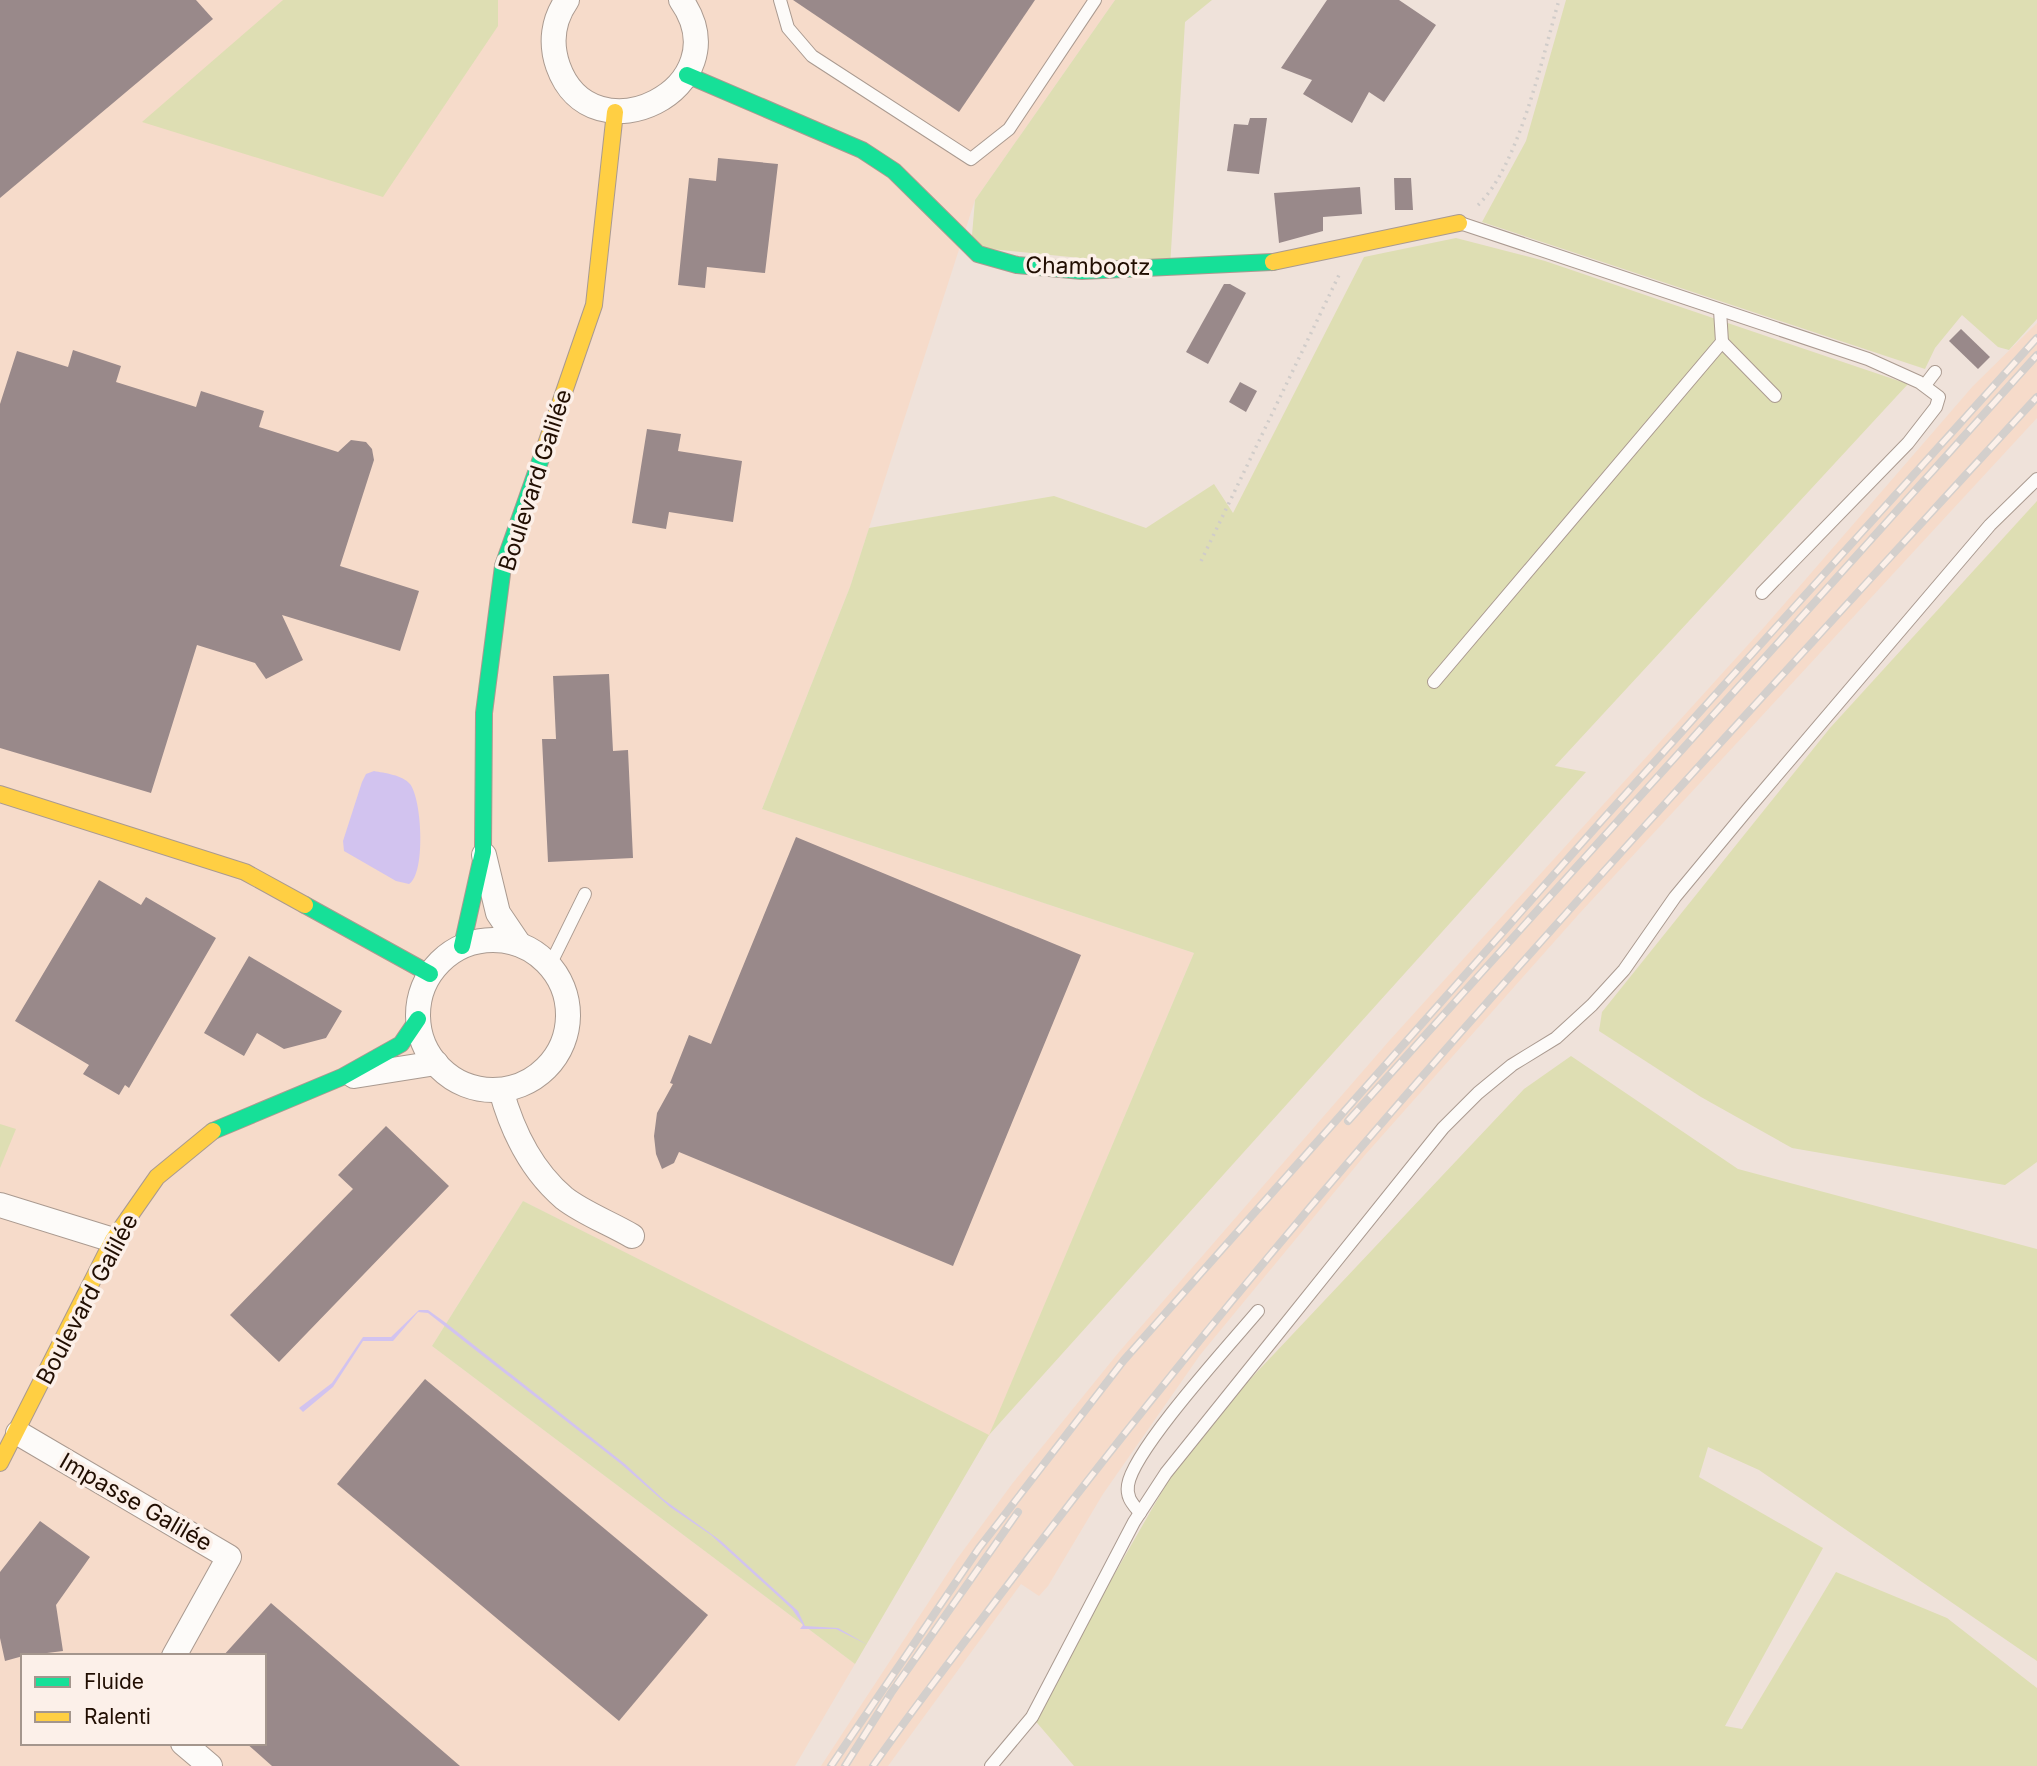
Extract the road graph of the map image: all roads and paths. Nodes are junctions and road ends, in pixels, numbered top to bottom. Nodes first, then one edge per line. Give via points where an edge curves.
1 (567, 0) edge
2 (681, 0) edge
3 (780, 0) edge
4 (1095, 0) edge
5 (1559, 0) edge
6 (687, 75) junction
7 (615, 112) junction
8 (1459, 223) junction
9 (1346, 245) junction
10 (1720, 310) junction
11 (1722, 342) junction
12 (1935, 372) dead end
13 (1925, 385) junction
14 (1775, 396) dead end
15 (2037, 480) edge
16 (1201, 561) dead end
17 (1762, 593) dead end
18 (1434, 682) dead end
19 (0, 794) edge
20 (483, 852) junction
21 (584, 894) dead end
22 (519, 944) junction
23 (462, 946) junction
24 (550, 965) junction
25 (430, 974) junction
26 (418, 1019) junction
27 (436, 1063) junction
28 (342, 1077) junction
29 (501, 1090) junction
30 (0, 1205) edge
31 (632, 1236) dead end
32 (113, 1240) junction
33 (1258, 1311) dead end
34 (18, 1433) junction
35 (0, 1463) edge
36 (1140, 1513) junction
37 (175, 1654) edge
38 (185, 1745) edge
39 (210, 1766) edge
40 (991, 1766) edge

1 - 7 street via 553,32 561,75 575,93
2 - 6 street via 695,32
3 - 4 lane via 789,28 812,56 971,159 1009,129
5 - 8 path via 1506,163 1485,198
6 - 7 street via 669,96 643,110
6 - 9 street, Chambootz via 862,150 894,171 978,254 1017,265 1082,271 1281,262
7 - 20 street, Boulevard Galilée via 593,305 503,566 484,713
8 - 9 street, Chambootz
8 - 10 lane
9 - 16 path via 1338,283
10 - 11 lane
10 - 13 lane via 1868,359
11 - 14 lane
11 - 18 lane
12 - 13 lane
13 - 17 lane via 1939,397 1915,434
15 - 36 lane via 1990,525 1748,809 1675,897 1616,979 1556,1038 1504,1072 1443,1128 1166,1473
19 - 25 street via 245,872
20 - 22 street, Boulevard Galilée via 498,913
20 - 23 street, Boulevard Galilée
21 - 24 lane
22 - 23 street via 481,941
22 - 24 street
23 - 25 street
24 - 29 street via 563,985 569,1008 559,1053 544,1071 524,1084
25 - 26 street via 420,996
26 - 27 street via 423,1043
26 - 28 street, Boulevard Galilée via 401,1044
27 - 28 street, Boulevard Galilée
27 - 29 street via 454,1080
28 - 32 street, Boulevard Galilée via 218,1127 157,1177
29 - 31 street via 512,1130 564,1197
30 - 32 street
32 - 34 street, Boulevard Galilée
33 - 36 lane via 1135,1466 1128,1498
34 - 35 street, Boulevard Galilée
34 - 37 street, Impasse Galilée via 229,1557
36 - 40 lane via 1032,1717
38 - 39 street

